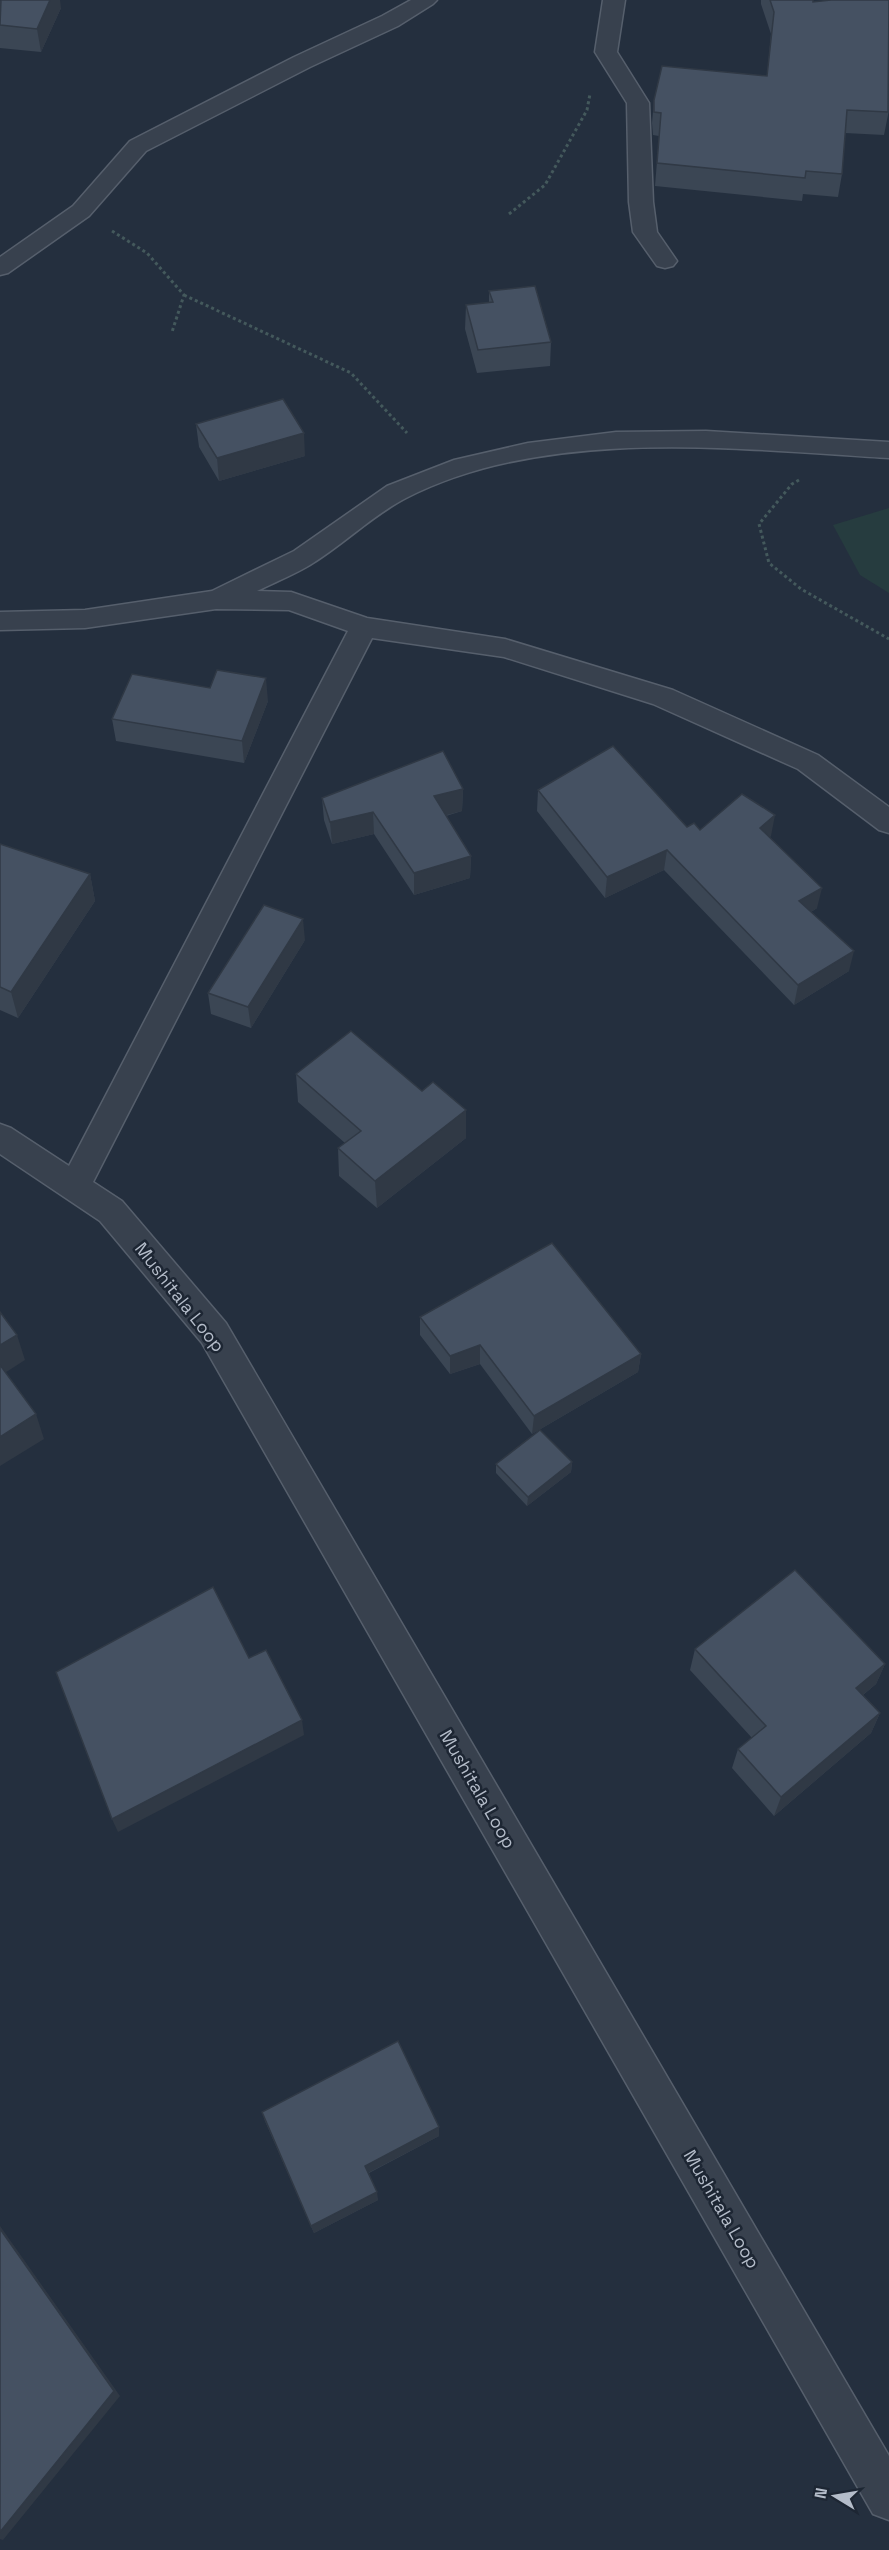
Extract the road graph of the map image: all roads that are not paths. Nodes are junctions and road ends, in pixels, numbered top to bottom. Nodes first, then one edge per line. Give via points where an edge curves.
1 (426, 0) edge
2 (614, 0) edge
3 (665, 261) dead end
4 (0, 268) edge
5 (889, 450) edge
6 (216, 600) junction
7 (0, 621) edge
8 (364, 627) junction
9 (889, 822) edge
10 (0, 1137) edge
11 (75, 1185) junction
12 (889, 2499) edge

1 - 4 street via 138,146 81,211
2 - 3 street via 606,52 638,103 645,232
5 - 6 street via 705,439 616,440 528,451 454,468 396,492 303,557
6 - 7 street via 85,619
6 - 8 street via 291,602
8 - 9 street via 505,648 663,697 808,762
8 - 11 street
10 - 11 street, Mushitala Loop
11 - 12 street, Mushitala Loop via 111,1211 214,1333

